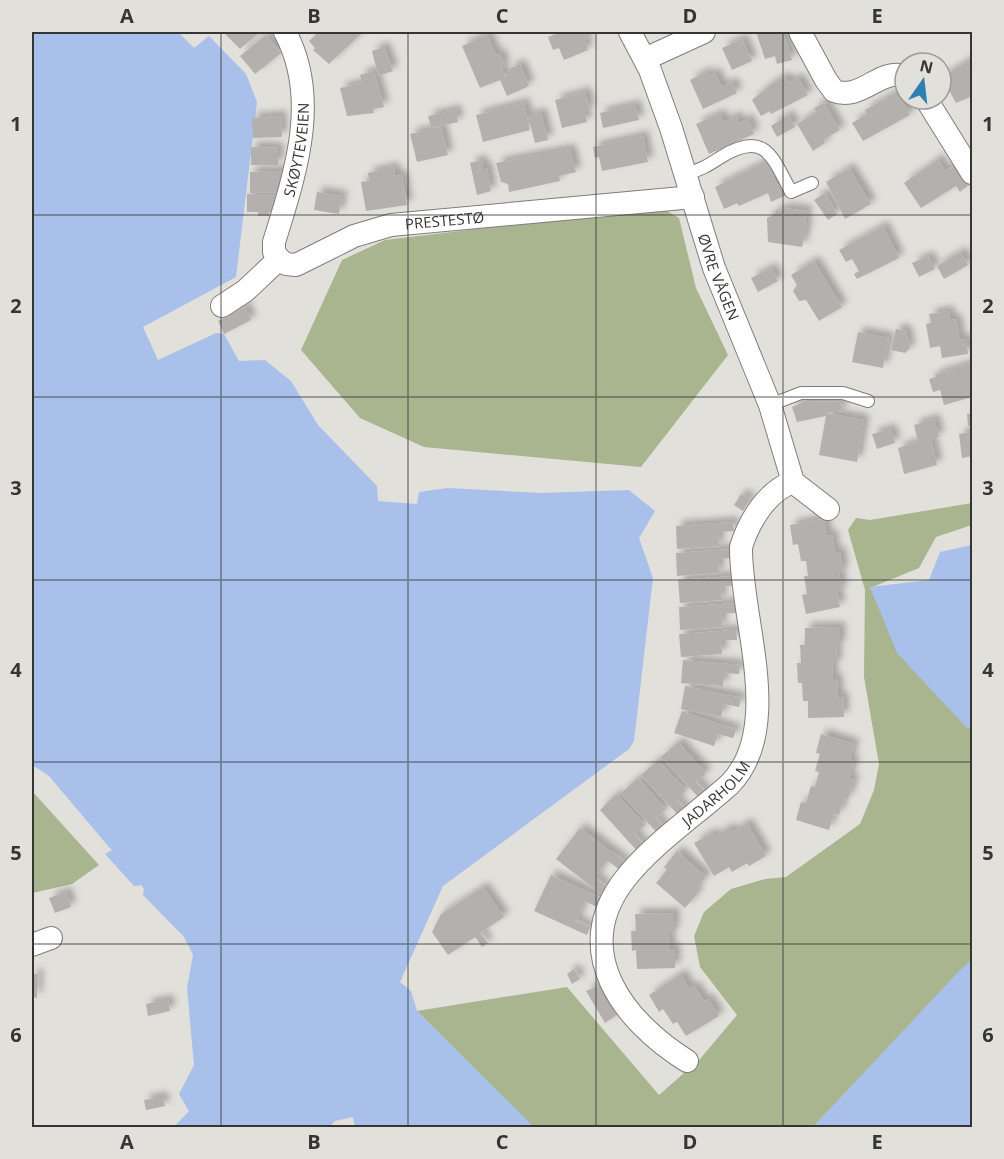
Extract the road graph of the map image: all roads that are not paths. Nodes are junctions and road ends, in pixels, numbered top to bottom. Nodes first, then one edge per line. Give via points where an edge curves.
1 (630, 32) edge
2 (704, 32) edge
3 (800, 32) edge
4 (290, 34) edge
5 (645, 59) junction
6 (893, 75) edge
7 (933, 111) edge
8 (687, 172) junction
9 (972, 173) edge
10 (812, 183) dead end
11 (693, 196) junction
12 (279, 259) junction
13 (222, 306) dead end
14 (867, 401) dead end
15 (770, 405) junction
16 (793, 482) junction
17 (828, 509) dead end
18 (687, 1061) dead end

1 - 5 street, ØVRE VÅGEN
2 - 5 street
3 - 6 street via 834,91 860,91
4 - 12 street, SKØYTEVEIEN via 304,97 296,168 274,242
5 - 8 street, ØVRE VÅGEN
7 - 9 street
8 - 10 lane via 697,171 744,145 758,145 773,159 791,192
8 - 11 street, ØVRE VÅGEN
11 - 12 street, PRESTESTØ via 391,225 354,236 296,265
11 - 15 street, ØVRE VÅGEN via 722,291
12 - 13 street via 245,291
14 - 15 lane via 843,393 801,393
15 - 16 street, ØVRE VÅGEN
16 - 17 street
16 - 18 street, JADARHOLM via 768,498 741,547 758,719 749,757 730,784 627,876 612,899 604,928 603,960 610,986 628,1011

